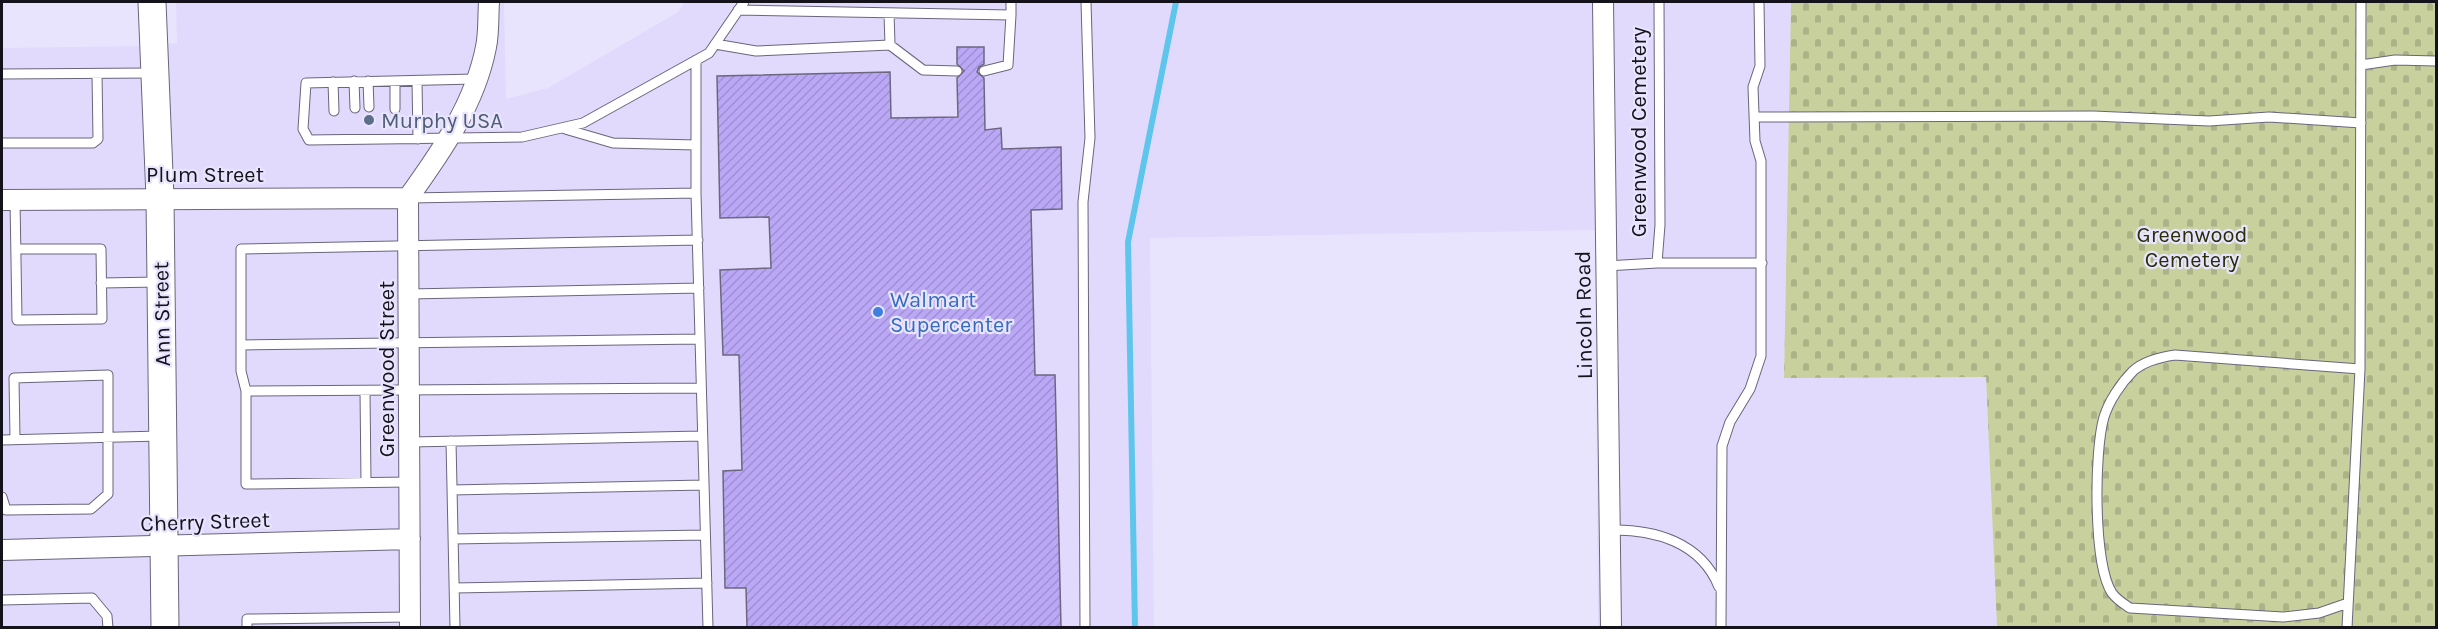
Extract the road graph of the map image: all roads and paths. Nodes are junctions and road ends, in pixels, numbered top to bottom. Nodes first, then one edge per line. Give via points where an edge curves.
1 (152, 2) edge
2 (489, 2) edge
3 (1011, 2) edge
4 (1086, 2) edge
5 (1603, 2) edge
6 (1659, 2) edge
7 (1759, 2) edge
8 (2361, 2) edge
9 (741, 6) edge
10 (889, 13) junction
11 (1011, 15) junction
12 (715, 44) junction
13 (890, 45) junction
14 (696, 60) junction
15 (2436, 61) edge
16 (2361, 65) junction
17 (957, 71) dead end
18 (984, 71) dead end
19 (155, 73) junction
20 (2, 74) edge
21 (97, 74) junction
22 (475, 79) junction
23 (354, 81) junction
24 (368, 81) junction
25 (395, 81) junction
26 (417, 81) junction
27 (333, 82) junction
28 (369, 107) dead end
29 (355, 108) dead end
30 (395, 109) dead end
31 (334, 111) dead end
32 (1754, 117) junction
33 (2361, 123) junction
34 (370, 128) dead end
35 (395, 128) dead end
36 (562, 128) junction
37 (356, 129) dead end
38 (335, 130) dead end
39 (450, 138) junction
40 (395, 139) junction
41 (335, 140) junction
42 (356, 140) junction
43 (370, 140) junction
44 (418, 140) junction
45 (2, 143) edge
46 (696, 146) junction
47 (696, 194) junction
48 (160, 198) junction
49 (408, 198) junction
50 (8, 200) edge
51 (698, 240) junction
52 (409, 247) junction
53 (16, 249) junction
54 (1657, 262) junction
55 (1762, 263) junction
56 (1606, 266) junction
57 (161, 282) junction
58 (101, 283) junction
59 (699, 288) junction
60 (409, 294) junction
61 (700, 339) junction
62 (409, 344) junction
63 (241, 345) junction
64 (2360, 369) junction
65 (701, 388) junction
66 (410, 390) junction
67 (246, 391) junction
68 (365, 391) junction
69 (162, 436) junction
70 (702, 436) junction
71 (109, 437) junction
72 (15, 439) junction
73 (2, 440) edge
74 (451, 441) junction
75 (410, 442) junction
76 (366, 482) junction
77 (411, 482) junction
78 (704, 484) junction
79 (452, 490) junction
80 (2, 497) edge
81 (1610, 530) junction
82 (705, 535) junction
83 (410, 539) junction
84 (453, 539) junction
85 (164, 546) junction
86 (2, 550) edge
87 (707, 583) junction
88 (454, 588) junction
89 (1720, 589) junction
90 (2, 600) edge
91 (2348, 603) junction
92 (410, 622) edge
93 (108, 627) edge
94 (165, 627) edge
95 (247, 627) edge
96 (455, 627) edge
97 (708, 627) edge
98 (1085, 627) edge
99 (1611, 627) edge
100 (1721, 627) edge
101 (2347, 627) edge

1 - 19 main road, Ann Street
2 - 22 street via 486,48
3 - 11 lane
4 - 98 lane via 1090,138 1083,202
5 - 56 street, Lincoln Road
6 - 54 lane, Greenwood Cemetery
7 - 32 lane via 1760,66 1753,87
8 - 16 lane
9 - 10 lane
9 - 12 lane
10 - 11 lane
10 - 13 lane
11 - 18 lane via 1008,65
12 - 13 lane via 756,51
12 - 14 lane via 709,53
13 - 17 lane via 923,70
14 - 36 lane via 583,123
14 - 46 lane
15 - 16 lane via 2395,60
16 - 33 lane
19 - 21 lane
19 - 48 main road, Ann Street
20 - 21 lane
21 - 45 lane via 98,139 93,143
22 - 26 lane
22 - 39 street
23 - 24 lane
23 - 27 lane
23 - 29 lane
24 - 25 lane
24 - 28 lane
25 - 26 lane
25 - 30 lane
26 - 44 lane
27 - 31 lane
27 - 41 lane via 306,83 303,129 309,140
32 - 33 lane via 2081,116 2209,121 2269,117
32 - 55 lane via 1761,161
33 - 64 lane
34 - 43 lane
35 - 40 lane
36 - 39 lane via 522,137
36 - 46 lane via 613,143
37 - 42 lane
38 - 41 lane
39 - 44 lane
39 - 49 street
40 - 43 lane
40 - 44 lane
41 - 42 lane
42 - 43 lane
46 - 47 lane
47 - 49 lane
47 - 51 lane
48 - 49 street, Plum Street
48 - 50 street, Plum Street
48 - 57 main road, Ann Street
49 - 52 street, Greenwood Street
50 - 53 lane
51 - 52 lane
51 - 59 lane
52 - 60 street, Greenwood Street
52 - 63 lane via 241,249
53 - 58 lane via 101,249
53 - 58 lane via 17,320 102,319
54 - 55 lane, Greenwood Cemetery
54 - 56 lane, Greenwood Cemetery
55 - 89 lane via 1761,356 1750,389 1730,422 1722,446
56 - 81 street, Lincoln Road
57 - 58 lane
57 - 69 main road, Ann Street
59 - 60 lane
59 - 61 lane
60 - 62 street, Greenwood Street
61 - 62 lane
61 - 65 lane
62 - 63 lane
62 - 66 street, Greenwood Street
63 - 67 lane
64 - 91 lane
64 - 91 lane via 2163,357 2134,370 2119,387 2104,418 2097,458 2100,541 2107,582 2112,593 2130,608 2283,617 2319,613
65 - 66 lane
65 - 70 lane
66 - 68 lane
66 - 75 street, Greenwood Street
67 - 68 lane
67 - 76 lane via 246,484
68 - 76 lane
69 - 71 lane
69 - 85 main road, Ann Street
70 - 74 lane
70 - 78 lane
71 - 72 lane
71 - 72 lane via 108,375 14,378
71 - 80 lane via 108,494 91,509 6,510
72 - 73 lane
74 - 75 lane
74 - 79 lane
75 - 77 street, Greenwood Street
76 - 77 lane
77 - 83 street, Greenwood Street
78 - 79 lane
78 - 82 lane
79 - 84 lane
81 - 89 lane via 1638,529 1672,540 1700,559
81 - 99 street, Lincoln Road
82 - 84 lane
82 - 87 lane
83 - 85 street, Cherry Street
83 - 92 street, Greenwood Street
84 - 88 lane
85 - 86 street, Cherry Street
85 - 94 main road, Ann Street
87 - 88 lane
87 - 97 lane
88 - 96 lane
89 - 100 lane
90 - 93 lane via 92,598 107,616
91 - 101 lane
92 - 95 lane via 247,619

